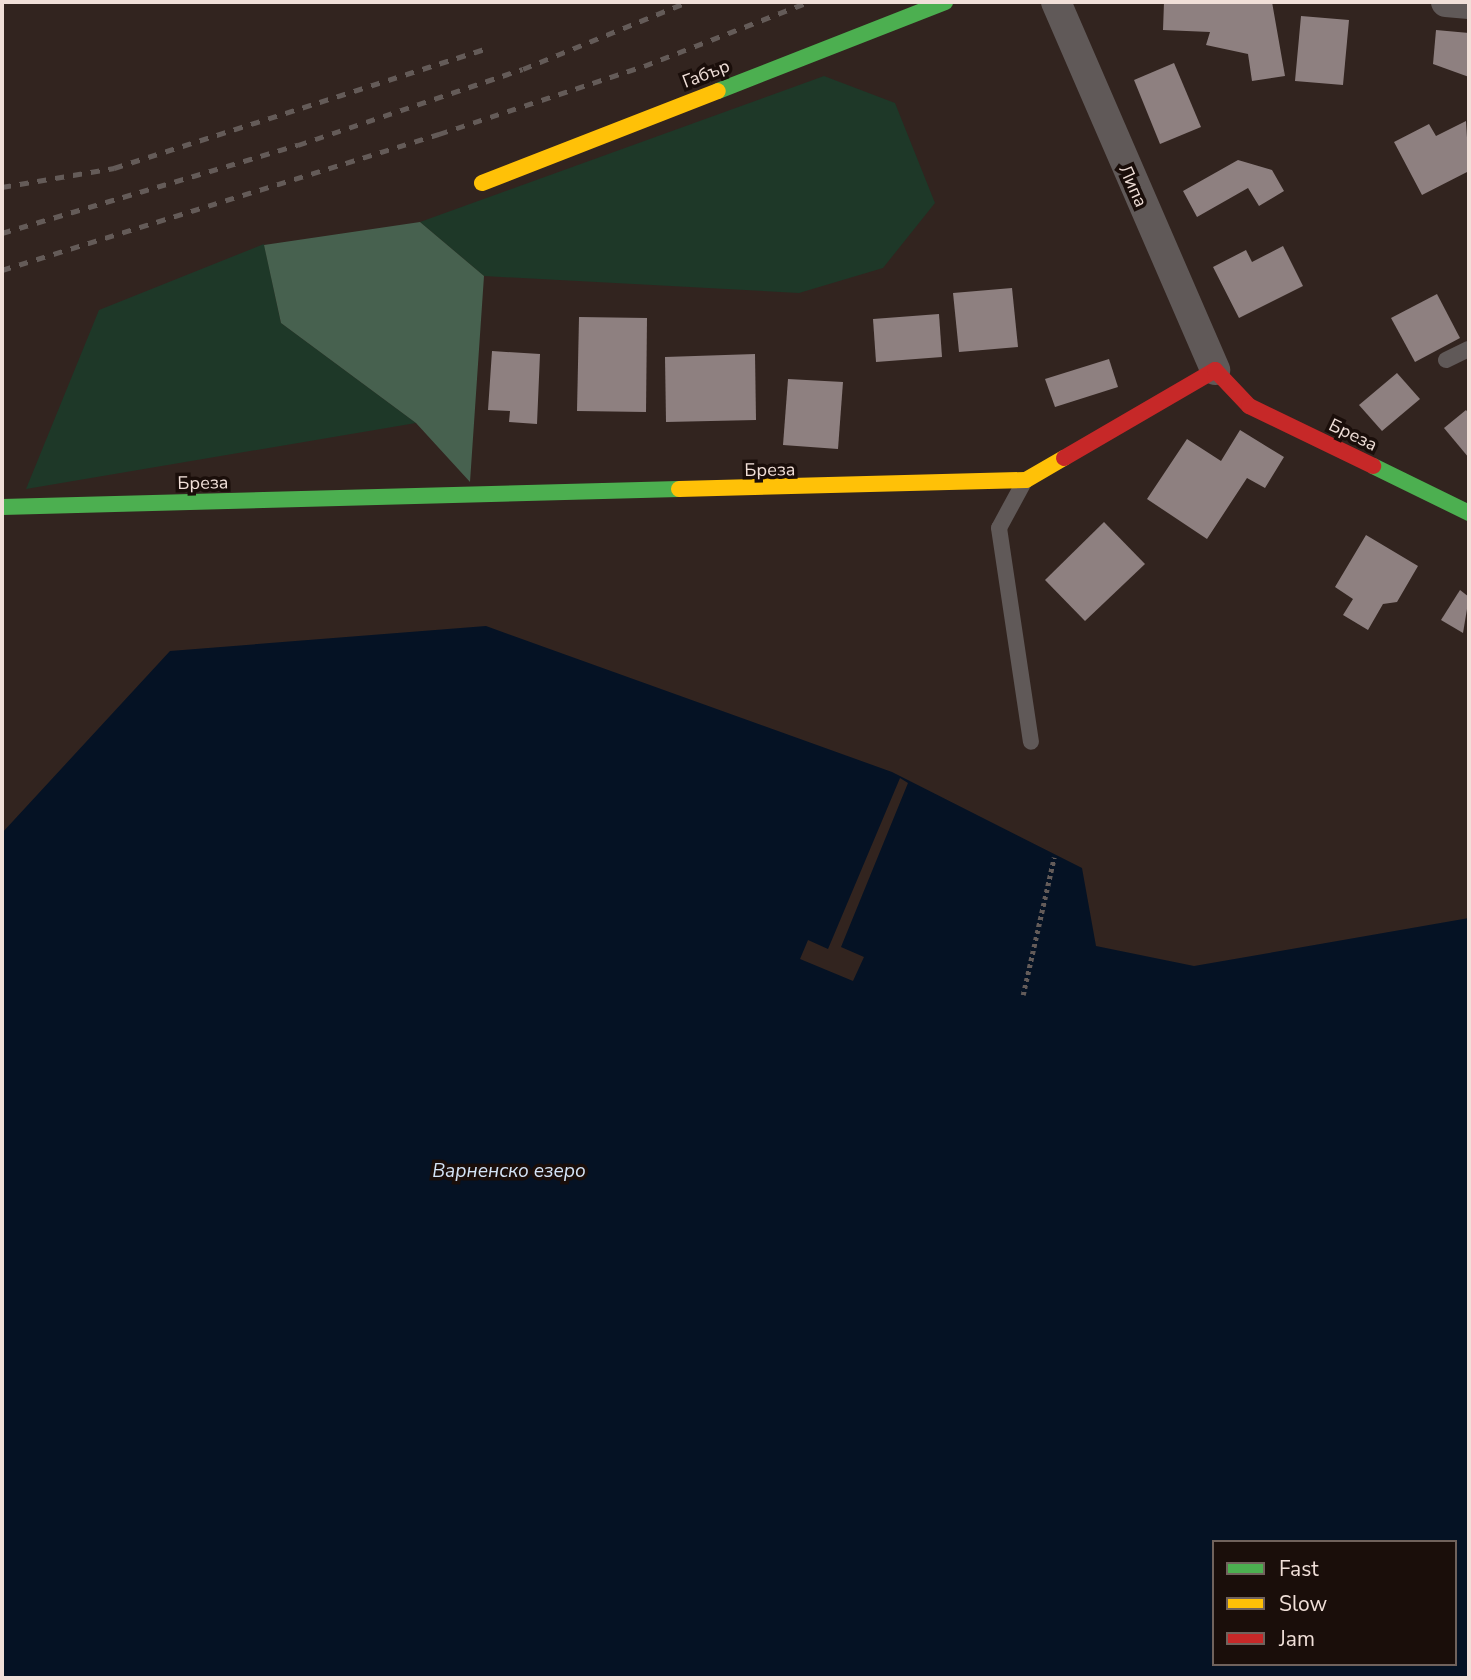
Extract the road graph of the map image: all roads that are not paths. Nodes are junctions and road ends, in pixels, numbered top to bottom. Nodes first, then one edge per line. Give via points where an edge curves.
1 (945, 2) edge
2 (1056, 2) edge
3 (1446, 2) edge
4 (1469, 4) edge
5 (482, 183) dead end
6 (1469, 349) edge
7 (1446, 360) dead end
8 (1215, 370) junction
9 (1026, 480) junction
10 (2, 507) edge
11 (1469, 513) edge
12 (1031, 742) dead end

1 - 5 street, Габър
2 - 8 street, Липа
3 - 4 street
6 - 7 lane
8 - 9 street, Бреза
8 - 11 street, Бреза via 1249,407
9 - 10 street, Бреза
9 - 12 lane via 999,528

